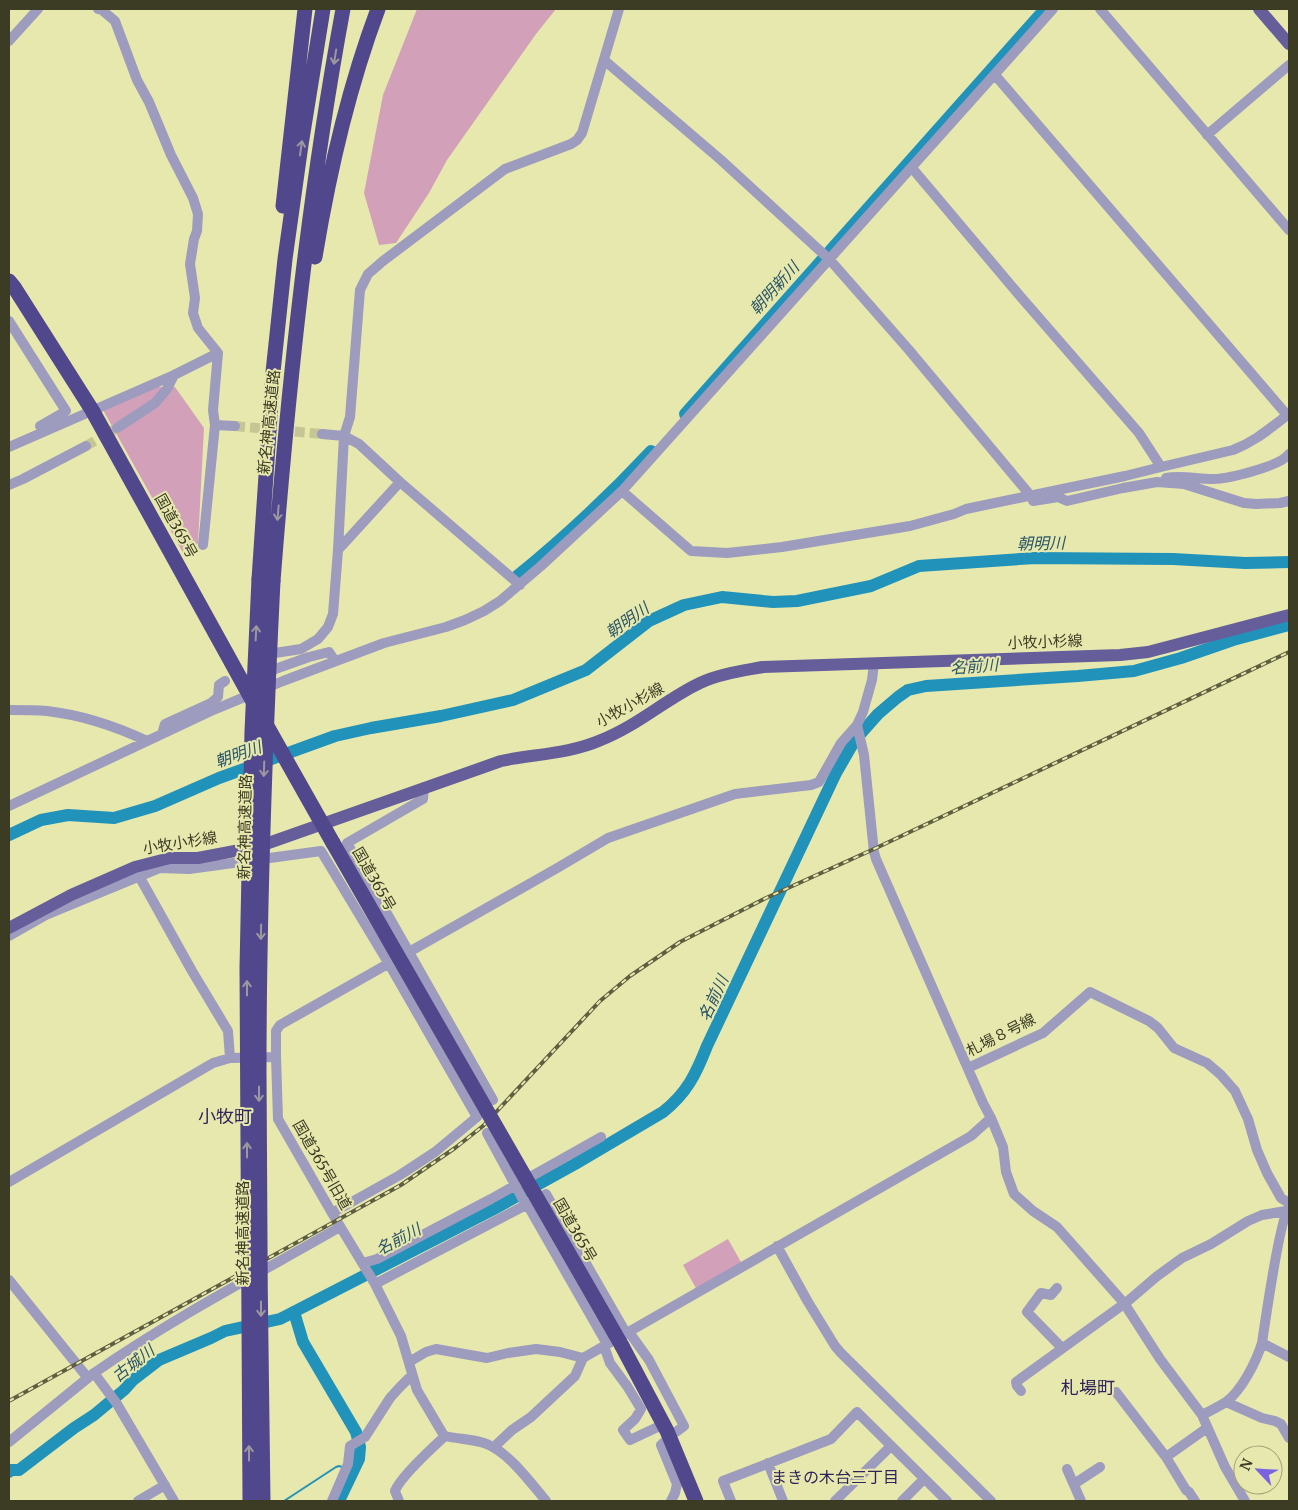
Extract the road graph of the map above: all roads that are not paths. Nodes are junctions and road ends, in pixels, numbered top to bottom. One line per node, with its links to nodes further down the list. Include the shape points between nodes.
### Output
1 (38, 9): 11 (street)
2 (98, 9): 22 (street, via 115,21 137,80 193,198 198,214 190,264 193,313 198,328)
3 (304, 9): 23 (highway, via 284,196)
4 (323, 9): 23 (highway, 新名神高速道路, one-way to 4, via 285,259)
5 (342, 9): 39 (highway, 新名神高速道路, one-way to 39, via 305,255)
6 (378, 9): 39 (highway, via 352,89 326,194)
7 (619, 9): 13 (street)
8 (1053, 9): 15 (street)
9 (1100, 9): 16 (street)
10 (1259, 9): 12 (main road)
11 (9, 41)
12 (1289, 44)
13 (604, 60): 19 (street, via 721,160); 32 (street, via 577,140 505,169 368,274 360,290 350,417)
14 (1289, 65): 16 (street)
15 (995, 75): 17 (street); 26 (street)
16 (1207, 135): 18 (street)
17 (912, 168): 19 (street); 36 (street, via 1139,433)
18 (1289, 230)
19 (827, 257): 41 (street); 42 (street)
20 (9, 281): 25 (highway, 国道365号)
21 (9, 321): 28 (street, via 66,411)
22 (218, 353): 24 (street); 27 (street)
23 (273, 372): 47 (highway, 新名神高速道路)
24 (174, 375): 25 (street); 30 (street, via 155,403)
25 (92, 410): 34 (street); 53 (highway, 国道365号)
26 (1288, 415): 36 (street, via 1244,446)
27 (214, 425): 29 (street); 45 (street)
28 (40, 426)
29 (235, 426)
30 (118, 428)
31 (322, 434): 32 (street)
32 (344, 436): 37 (street, via 359,444); 46 (street)
33 (86, 446): 40 (street)
34 (9, 447)
35 (1289, 454): 38 (street, via 1282,461 1238,475 1212,479 1169,477)
36 (1161, 467): 42 (street)
37 (400, 482): 46 (street); 48 (street)
38 (1157, 482): 43 (street, via 1067,501 1058,497 1024,502); 44 (street, via 1184,484 1256,504)
39 (280, 483): 47 (highway, 新名神高速道路, one-way to 47)
40 (9, 485)
41 (622, 491): 43 (street, via 691,552 727,553 910,526 966,509); 48 (street)
42 (1030, 495): 43 (street)
43 (1019, 498)
44 (1289, 501)
45 (203, 545)
46 (338, 550): 50 (street, via 333,614 328,627 318,639 301,649 275,653 251,666 263,674 329,652)
47 (266, 580): 114 (highway, 新名神高速道路, one-way to 47, bridge, via 247,959 252,731); 115 (highway, 新名神高速道路, one-way to 115, bridge, via 259,1072)
48 (520, 585): 50 (street, via 500,601 465,620)
49 (1289, 615): 51 (main road, 小牧小杉線, via 1148,652)
50 (335, 661): 53 (street)
51 (874, 663): 55 (street); 58 (main road, 小牧小杉線, via 734,672 701,683 601,740 570,751 501,761)
52 (225, 681): 56 (street, via 219,685 218,697 211,703 164,724)
53 (250, 696): 56 (street); 60 (highway, 国道365号, bridge)
54 (9, 710): 57 (street, via 46,711 89,719)
55 (857, 727): 64 (street, via 841,743 819,782 735,794 608,838); 68 (street, via 864,755 876,859)
56 (162, 734): 57 (street)
57 (147, 741): 59 (street)
58 (424, 787): 60 (main road, 小牧小杉線); 64 (street, via 423,799 347,843)
59 (9, 806)
60 (323, 825): 62 (main road, 小牧小杉線, via 260,846 198,858 170,858 135,867); 85 (highway, 国道365号, bridge)
61 (139, 876): 63 (street, via 46,915); 65 (street, via 160,868 189,869 321,851); 67 (street, via 228,1031)
62 (9, 928)
63 (9, 936)
64 (408, 952): 65 (street); 69 (street)
65 (389, 964): 66 (street, 国道365号旧道, via 280,1025 276,1031); 77 (street, via 477,1117 435,1152)
66 (276, 1057): 67 (street); 77 (street, 国道365号旧道, via 278,1119)
67 (230, 1058): 73 (street, via 213,1063)
68 (968, 1068): 70 (street); 76 (street, 札場８号線, via 1042,1033 1090,992 1149,1021 1174,1048 1207,1063 1221,1075 1235,1091 1267,1172)
69 (493, 1100)
70 (991, 1118): 79 (street, via 971,1136); 84 (street, via 1014,1194 1057,1227)
71 (487, 1133): 74 (street)
72 (601, 1137): 74 (street)
73 (9, 1182)
74 (516, 1187): 75 (street); 80 (street)
75 (525, 1203): 82 (street); 85 (street); 85 (street, via 546,1194)
76 (1288, 1207): 84 (street, via 1248,1221 1182,1258); 86 (street)
77 (332, 1213): 78 (street, 国道365号旧道)
78 (340, 1227): 80 (street, 国道365号旧道); 91 (street, via 173,1322)
79 (777, 1246): 85 (street); 126 (street, via 835,1346)
80 (364, 1265): 82 (street, 国道365号旧道)
81 (9, 1280): 91 (street)
82 (374, 1283): 90 (street, 国道365号旧道, via 401,1336)
83 (1057, 1288): 87 (street, via 1050,1295 1041,1293 1027,1312)
84 (1124, 1303): 87 (street); 96 (street)
85 (617, 1340): 89 (street); 97 (highway, 国道365号); 97 (street, via 610,1363 641,1409 623,1430 630,1440)
86 (1262, 1343): 88 (street); 95 (street, via 1254,1364)
87 (1062, 1348): 93 (street, via 1016,1382)
88 (1289, 1357)
89 (583, 1358): 90 (street, via 536,1349 488,1358 436,1349); 104 (street, via 575,1376)
90 (408, 1362): 92 (street, 国道365号旧道)
91 (91, 1375): 101 (street); 111 (street, via 118,1404)
92 (412, 1375): 99 (street, 国道365号旧道, via 417,1390); 116 (street, via 390,1398 365,1437 350,1446 348,1464)
93 (1021, 1391)
94 (1116, 1392): 105 (street)
95 (1226, 1402): 96 (street); 100 (street, via 1278,1422)
96 (1202, 1415): 98 (street)
97 (670, 1428): 120 (highway, 国道365号)
98 (1207, 1428): 105 (street); 129 (street, via 1225,1468)
99 (445, 1436): 104 (street); 117 (street, via 398,1485)
100 (1289, 1438)
101 (9, 1442)
102 (663, 1443): 119 (street, via 661,1445 676,1484)
103 (891, 1446): 106 (street, via 857,1412 831,1439); 109 (street); 123 (street)
104 (494, 1447): 118 (street, via 511,1461)
105 (1166, 1457): 128 (street)
106 (768, 1463): 121 (street, via 723,1481); 122 (street)
107 (1100, 1467): 110 (street)
108 (1067, 1469): 110 (street)
109 (924, 1479): 124 (street); 125 (street)
110 (1074, 1484): 127 (street)
111 (165, 1485): 112 (street); 113 (street)
112 (138, 1501)
113 (174, 1501)
114 (250, 1501)
115 (263, 1501)
116 (332, 1501)
117 (399, 1501)
118 (546, 1501)
119 (671, 1501)
120 (696, 1501)
121 (731, 1501)
122 (783, 1501)
123 (835, 1501)
124 (902, 1501)
125 (947, 1501)
126 (990, 1501)
127 (1081, 1501)
128 (1195, 1501)
129 (1246, 1501)

